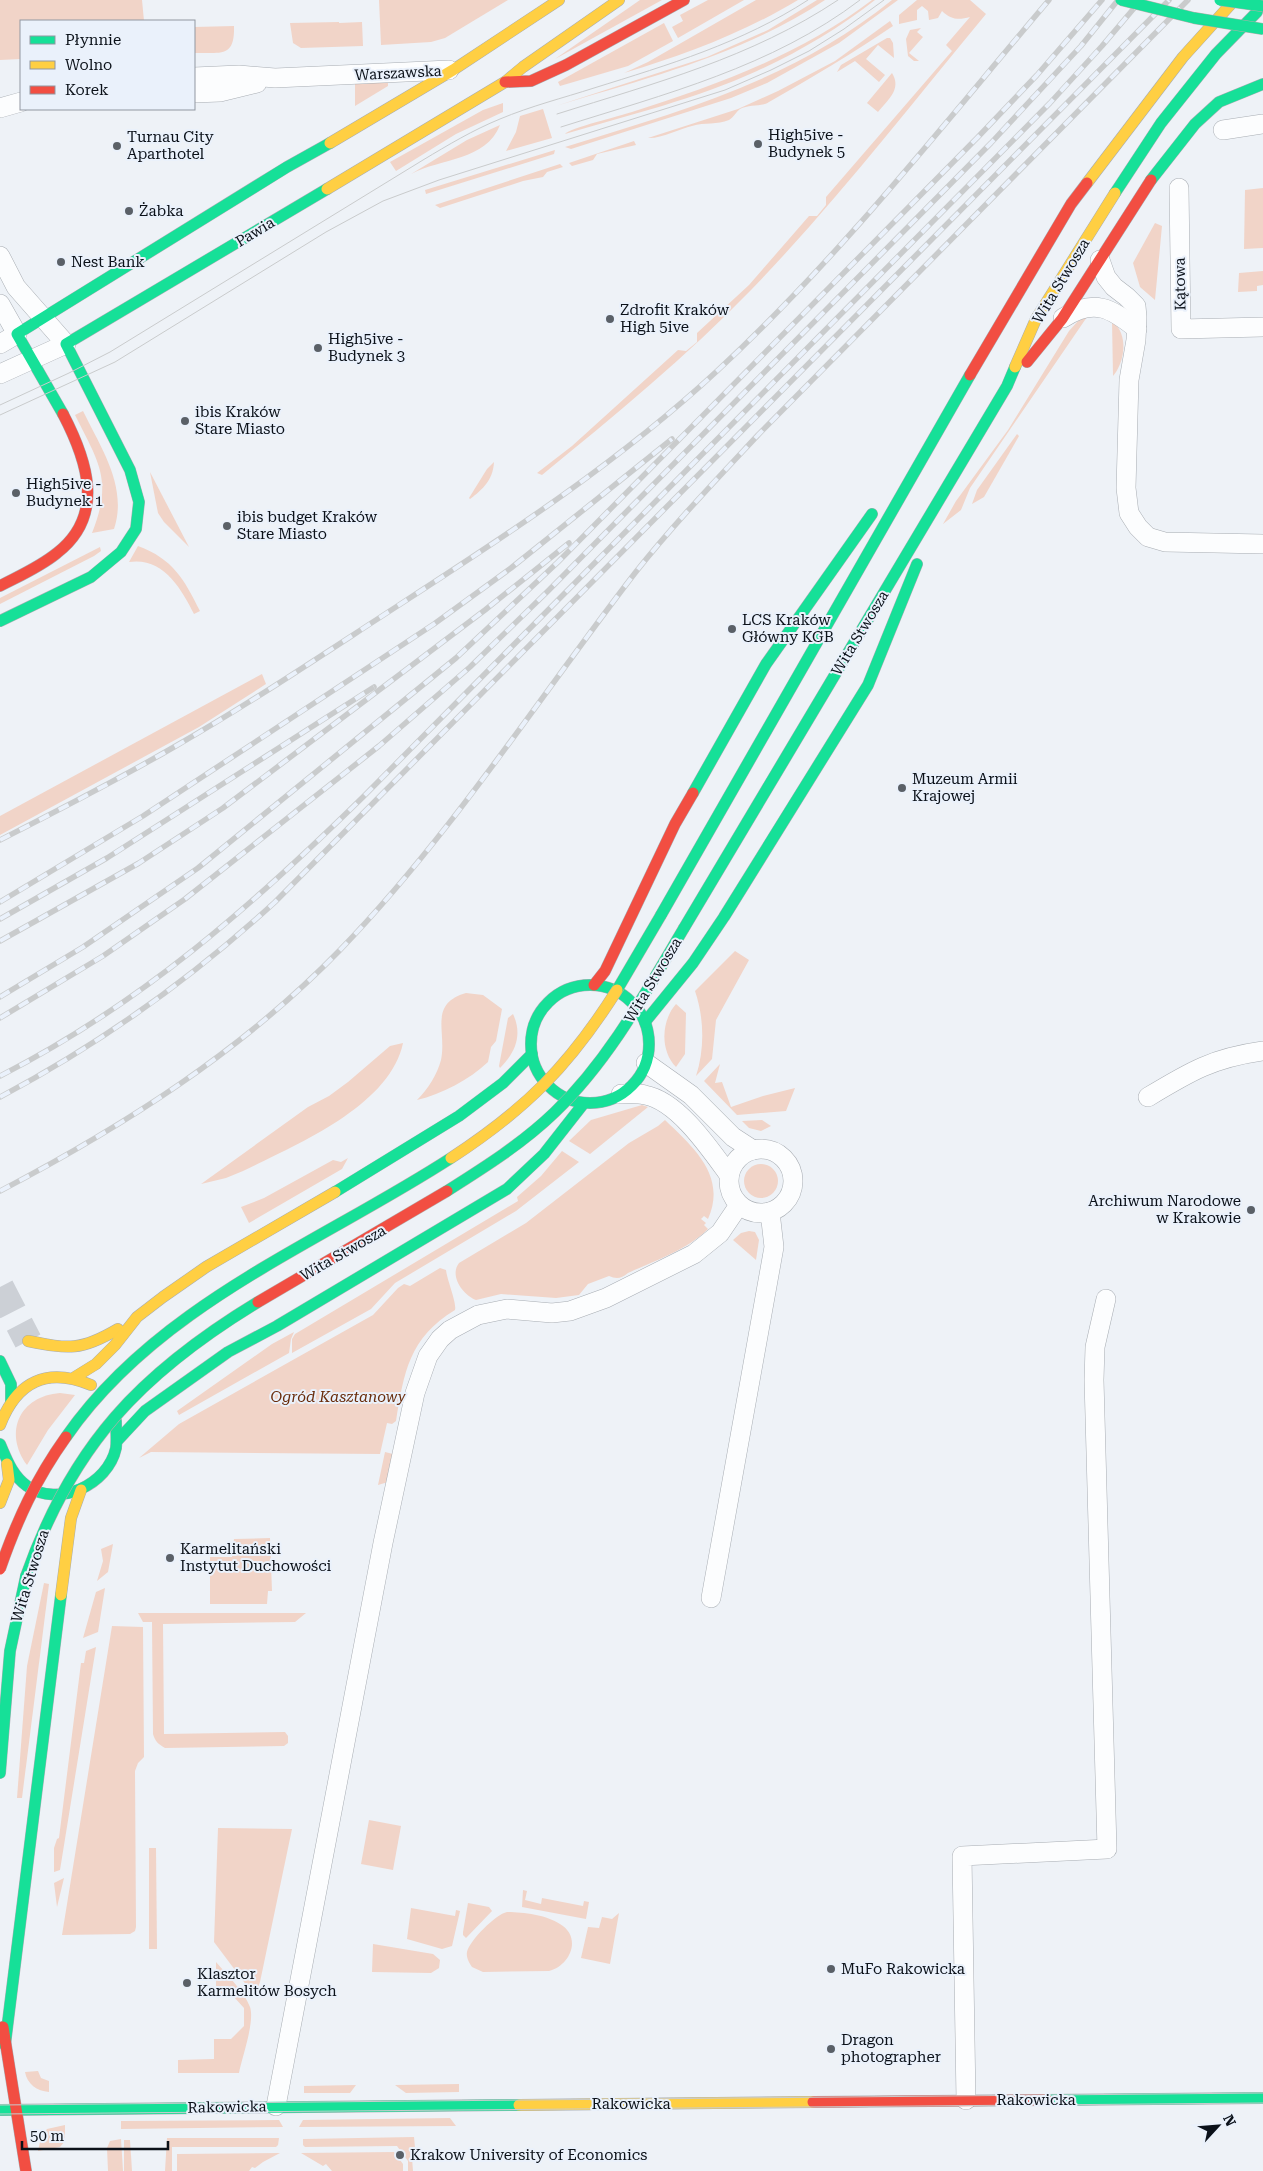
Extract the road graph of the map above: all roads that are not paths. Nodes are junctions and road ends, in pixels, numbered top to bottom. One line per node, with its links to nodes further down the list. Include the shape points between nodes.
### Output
1 (559, 0): 9 (main road, Warszawska)
2 (619, 0): 12 (main road)
3 (683, 0): 12 (main road, via 566,65 531,81)
4 (1121, 0): 8 (main road, bridge, via 1194,18)
5 (1220, 0): 7 (main road, bridge)
6 (1235, 0): 33 (main road, Wita Stwosza, via 1183,56 1071,204)
7 (1263, 6): 32 (main road, Wita Stwosza, via 1216,54 1161,124 1036,319)
8 (1263, 29)
9 (452, 70): 11 (street, Warszawska); 23 (main road, via 362,126 287,167)
10 (195, 77): 11 (street, Warszawska, via 239,75)
11 (275, 78): 14 (street, Warszawska, via 220,92)
12 (505, 82): 29 (main road, Pawia)
13 (1263, 84): 21 (main road, via 1232,95 1206,112 1150,182)
14 (195, 93)
15 (20, 102): 16 (street)
16 (0, 108)
17 (1263, 124): 18 (street)
18 (1223, 130)
19 (1179, 188): 25 (street, Kątowa, via 1181,329)
20 (0, 256): 23 (street, via 16,287)
21 (1100, 260): 24 (main road); 26 (street, via 1110,282 1136,306)
22 (0, 304): 27 (street)
23 (42, 319): 27 (main road); 29 (street)
24 (1062, 319): 26 (street, via 1077,309 1101,308 1119,314); 32 (main road)
25 (1263, 327)
26 (1137, 329): 37 (street, via 1129,380 1126,488 1129,513 1148,537 1165,542)
27 (17, 334): 28 (street); 30 (main road)
28 (0, 344)
29 (66, 344): 30 (street, Pawia); 39 (main road, via 130,470 139,502 136,529 120,552 91,577)
30 (32, 360): 31 (street, Pawia); 38 (main road, via 81,453 88,478 88,503 84,518 61,550)
31 (0, 374)
32 (1007, 386): 35 (main road, Wita Stwosza)
33 (939, 428): 34 (main road); 66 (main road, Wita Stwosza, bridge, via 661,915 605,1009 576,1049 538,1092 473,1144 207,1303 152,1343 116,1376 75,1422 42,1470)
34 (894, 485)
35 (943, 494): 41 (main road, via 868,685 713,932); 68 (main road, Wita Stwosza, bridge, via 623,1030 595,1068 555,1112 488,1165 214,1330 178,1356 136,1393 98,1435 48,1518 26,1576 10,1651)
36 (877, 508): 40 (main road, via 766,664 676,824 605,971)
37 (1263, 544)
38 (0, 586)
39 (0, 621)
40 (594, 985): 41 (main road, via 610,988 624,996); 43 (main road, via 566,990 542,1010 534,1025)
41 (645, 1022): 44 (main road, via 649,1042)
42 (1263, 1051): 46 (street, via 1232,1056 1196,1068)
43 (532, 1054): 47 (main road, via 538,1072 550,1087 566,1098); 53 (main road, via 503,1083 459,1116 206,1267)
44 (646, 1063): 45 (main road, via 640,1076); 48 (street, via 691,1095 733,1136)
45 (621, 1094): 47 (main road, via 603,1101); 49 (street, via 656,1098 677,1113 704,1140)
46 (1148, 1097)
47 (584, 1103): 61 (main road, Wita Stwosza, via 544,1154 507,1189 223,1355 145,1411)
48 (753, 1150): 49 (street, via 737,1159); 51 (street, via 777,1153 784,1158 792,1173 788,1197 784,1204)
49 (729, 1175): 50 (street, via 730,1191)
50 (739, 1205): 51 (street, via 754,1212); 73 (street, via 720,1233 694,1254 606,1298 570,1311 552,1313 507,1309 478,1315 450,1330 428,1356 415,1393 383,1544)
51 (770, 1212): 67 (street, via 774,1247)
52 (1106, 1299): 72 (street, via 1095,1348 1094,1380 1107,1849 962,1856)
53 (137, 1317): 54 (main road, via 84,1348 28,1341); 58 (main road, via 96,1364)
54 (34, 1353)
55 (0, 1361): 59 (main road, via 11,1384)
56 (45, 1369): 57 (main road)
57 (58, 1375): 58 (main road); 59 (main road, via 32,1383)
58 (75, 1377): 61 (main road, via 92,1386 109,1404 116,1421)
59 (11, 1403): 60 (main road)
60 (0, 1425)
61 (118, 1440): 64 (main road, via 114,1458 103,1474)
62 (0, 1444): 63 (main road)
63 (7, 1464): 64 (main road, via 18,1480 35,1491 57,1495); 65 (main road, via 9,1480)
64 (81, 1490): 70 (main road, via 70,1518)
65 (0, 1502)
66 (0, 1569)
67 (711, 1598)
68 (0, 1773)
69 (0, 1998): 70 (main road)
70 (5, 2045): 75 (main road)
71 (1263, 2098): 72 (main road, Rakowicka)
72 (966, 2100): 73 (main road, Rakowicka)
73 (276, 2106): 75 (main road, Rakowicka)
74 (0, 2110): 75 (main road, Rakowicka)
75 (15, 2110): 76 (main road)
76 (26, 2171)

